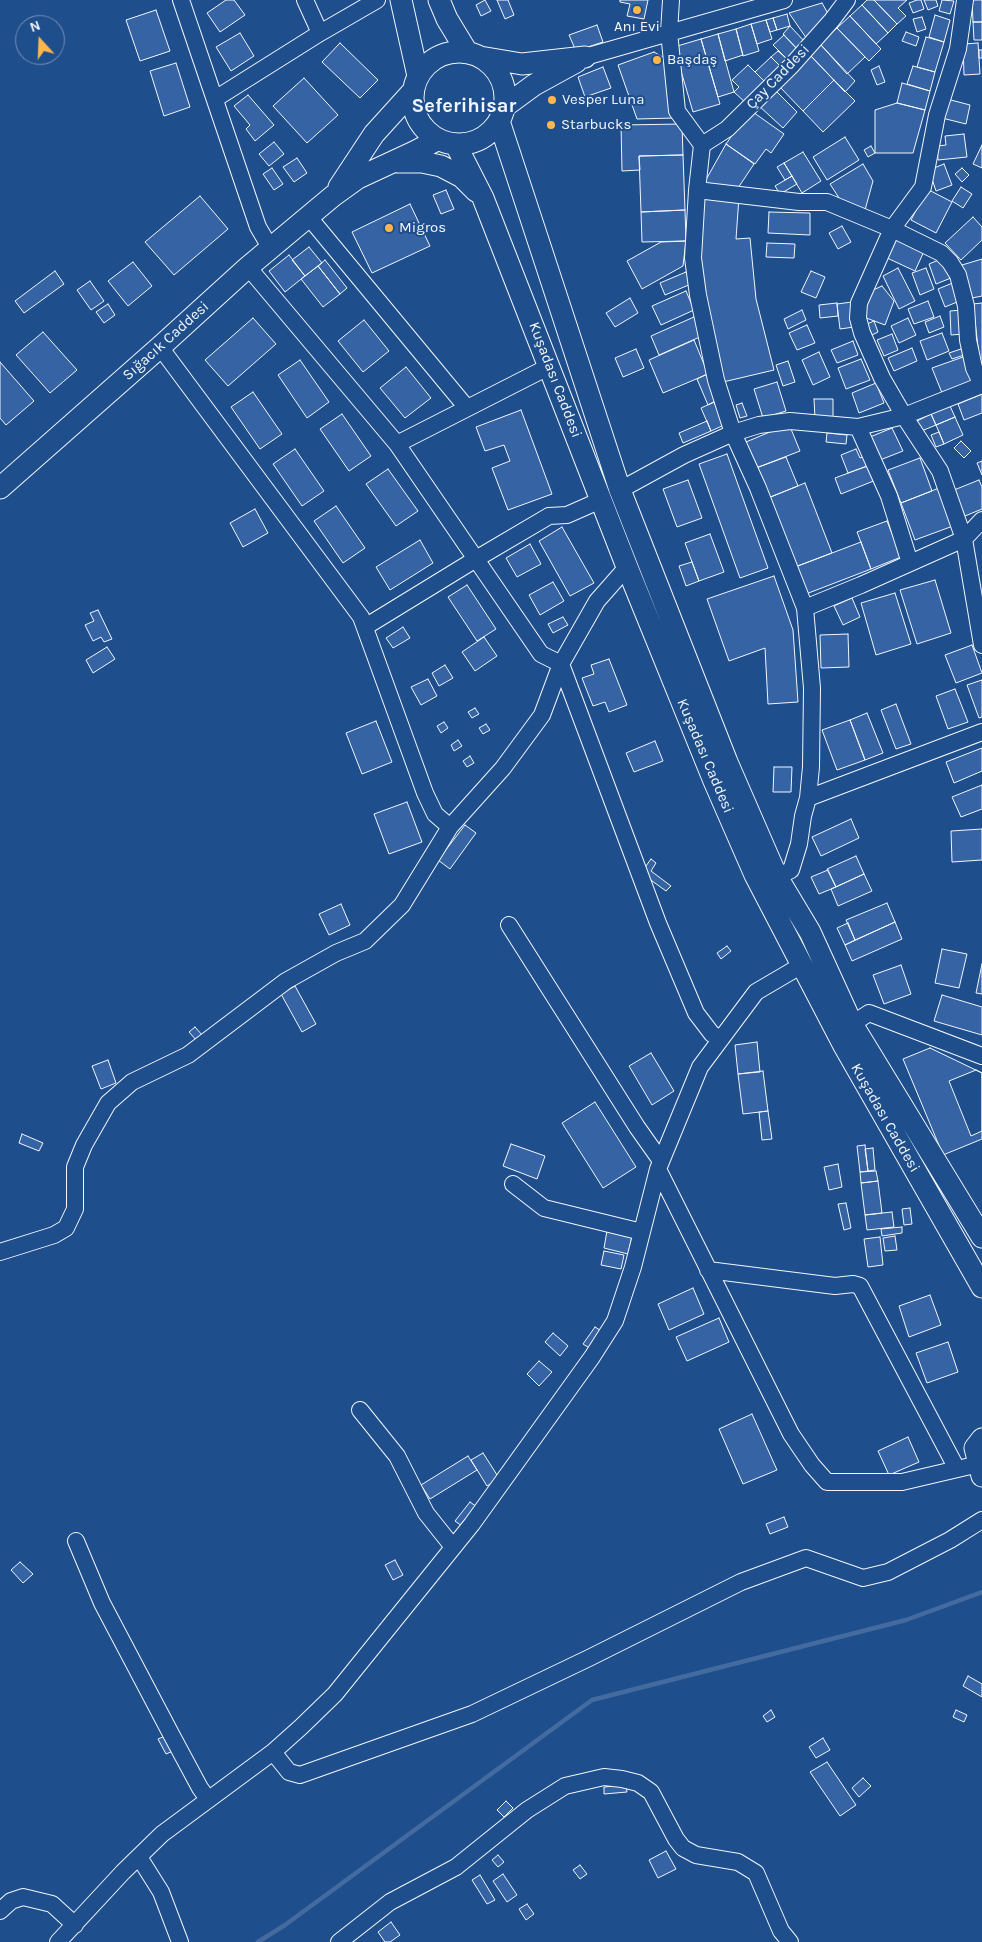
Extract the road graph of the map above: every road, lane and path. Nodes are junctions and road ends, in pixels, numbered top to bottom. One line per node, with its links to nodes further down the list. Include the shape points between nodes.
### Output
1 (182, 0): 15 (street)
2 (306, 0): 11 (street)
3 (377, 0): 11 (street)
4 (402, 0): 14 (main road)
5 (439, 0): 12 (main road, via 447,19)
6 (670, 0): 10 (street)
7 (784, 0): 10 (street)
8 (847, 0): 18 (street, Çay Caddesi, via 792,65 727,129)
9 (965, 0): 24 (street, via 958,49 937,115 923,187)
10 (668, 32): 13 (street); 18 (street, via 677,111)
11 (320, 33): 15 (street)
12 (473, 54): 13 (main road, via 522,64); 14 (main road, via 452,52 438,56 427,65); 16 (main road, via 494,67 501,79 505,92)
13 (585, 57): 16 (main road, via 534,85)
14 (415, 84): 17 (main road, via 417,118 425,129); 21 (main road, Sığacık Caddesi, via 374,134)
15 (214, 98): 25 (street, via 258,227)
16 (502, 114): 17 (main road, via 484,137 474,141); 36 (main road, Kuşadası Caddesi, via 541,249)
17 (447, 142): 19 (main road, Sığacık Caddesi); 22 (main road, Kuşadası Caddesi)
18 (702, 145): 20 (street)
19 (395, 162): 21 (main road, Sığacık Caddesi, via 358,178); 22 (main road, via 441,166 462,177)
20 (696, 190): 24 (street, via 799,202 827,202); 33 (street, via 693,258 698,295 716,380)
21 (333, 196): 23 (main road, Sığacık Caddesi)
22 (484, 198): 28 (main road, Kuşadası Caddesi)
23 (308, 216): 25 (main road, Sığacık Caddesi); 30 (street)
24 (892, 228): 29 (street, via 941,253 958,275 966,306 968,340); 31 (street, via 859,303 858,318 882,378)
25 (271, 249): 26 (main road, Sığacık Caddesi)
26 (248, 267): 27 (main road, Sığacık Caddesi); 34 (street)
27 (160, 347): 35 (main road, Sığacık Caddesi); 44 (street, via 361,617)
28 (550, 366): 30 (street); 37 (main road, Kuşadası Caddesi)
29 (982, 385): 31 (street)
30 (467, 408): 34 (street)
31 (904, 416): 32 (street); 39 (street, via 940,472)
32 (858, 427): 33 (street, via 790,421); 41 (street, via 890,496)
33 (733, 433): 36 (street); 43 (street)
34 (397, 444): 40 (street)
35 (0, 488)
36 (620, 490): 50 (main road, Kuşadası Caddesi, via 726,762)
37 (601, 500): 40 (street, via 568,514 549,516); 42 (main road, Kuşadası Caddesi)
38 (982, 520): 39 (street)
39 (964, 539): 41 (street); 45 (street)
40 (476, 559): 44 (street); 46 (street, via 541,654)
41 (910, 564): 43 (street)
42 (627, 567): 46 (street, via 597,601); 52 (main road, Kuşadası Caddesi, via 751,866)
43 (805, 608): 48 (street, via 812,688)
44 (365, 627): 49 (street, via 425,793 435,814)
45 (982, 645)
46 (561, 664): 49 (street, via 542,715 504,768); 54 (street, via 658,923 696,1013 712,1034)
47 (982, 732): 48 (street)
48 (808, 798): 50 (street, via 791,870)
49 (450, 827): 60 (street, via 402,905 365,941 286,981 188,1055 132,1082 108,1103 75,1166 75,1209 66,1228)
50 (777, 877): 53 (main road, Kuşadası Caddesi, via 810,932)
51 (509, 925): 56 (street)
52 (802, 965): 54 (street, via 756,992); 62 (main road, Kuşadası Caddesi, via 843,1044)
53 (852, 1024): 55 (street, via 869,1013); 59 (main road, Kuşadası Caddesi)
54 (721, 1039): 56 (street, via 700,1067)
55 (982, 1056)
56 (659, 1165): 58 (street); 61 (street)
57 (513, 1184): 58 (street, via 544,1208)
58 (642, 1232): 69 (street, via 634,1267 615,1321)
59 (982, 1237)
60 (0, 1252)
61 (708, 1270): 65 (street, via 835,1286 860,1286); 65 (street, via 791,1434 827,1482 902,1482)
62 (982, 1288)
63 (360, 1410): 69 (street, via 398,1456 426,1513)
64 (982, 1439): 66 (main road, via 975,1448)
65 (957, 1469): 66 (street)
66 (980, 1470)
67 (982, 1520): 70 (street, via 888,1572 863,1578 806,1558 741,1582 472,1714 300,1774 289,1772)
68 (76, 1541): 71 (street, via 102,1602)
69 (453, 1547): 70 (street, via 335,1694)
70 (273, 1752): 71 (street)
71 (208, 1799): 72 (street, via 162,1834)
72 (139, 1857): 74 (street); 76 (street, via 161,1892)
73 (0, 1911): 74 (street, via 11,1901 23,1897 52,1904)
74 (75, 1925): 75 (street)
75 (58, 1942)
76 (180, 1942)
77 (339, 1942): 78 (street, via 390,1902 456,1867 527,1810 566,1786 604,1777 638,1783 651,1792 676,1839 696,1856 738,1862 756,1873 781,1930)
78 (790, 1942)

